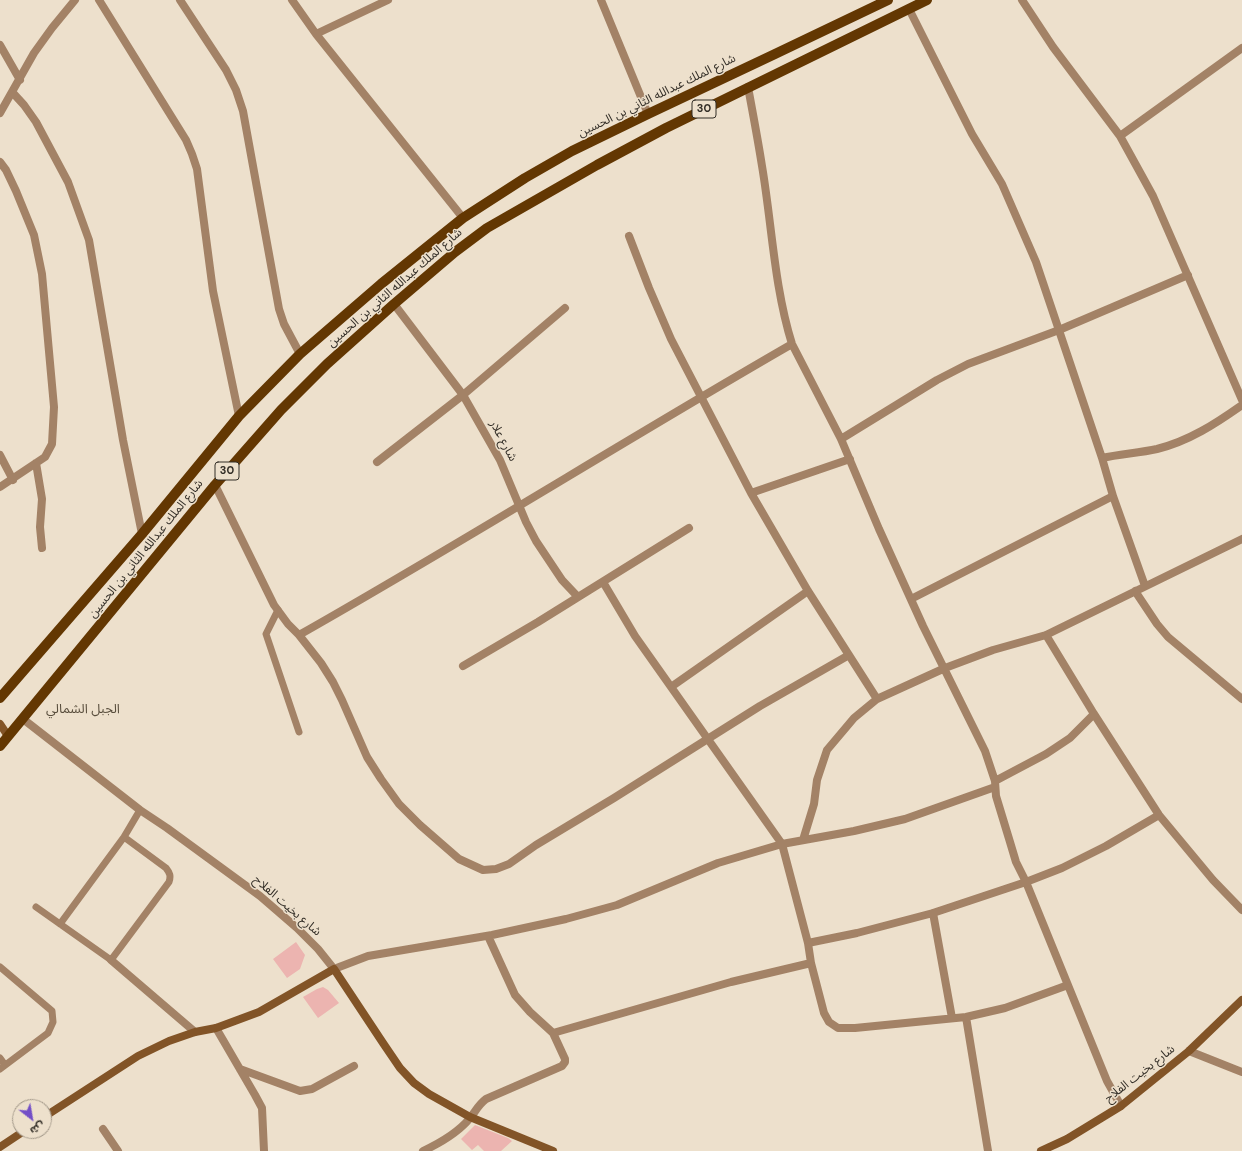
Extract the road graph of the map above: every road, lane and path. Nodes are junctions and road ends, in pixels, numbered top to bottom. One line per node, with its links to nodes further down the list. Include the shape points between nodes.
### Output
1 (75, 0): 18 (street, via 34,54)
2 (99, 0): 37 (street, via 186,140 192,154 213,292)
3 (180, 0): 32 (street, via 226,70 240,104 279,309)
4 (292, 0): 12 (street)
5 (388, 0): 12 (street)
6 (601, 0): 22 (street)
7 (888, 0): 11 (main road, شارع الملك عبدالله الثاني بن الحسين / 30)
8 (927, 0): 10 (main road, شارع الملك عبدالله الثاني بن الحسين / 30)
9 (1022, 0): 23 (street, via 1053,47)
10 (909, 9): 14 (main road, شارع الملك عبدالله الثاني بن الحسين / 30); 30 (street, via 972,134 1002,184 1036,262)
11 (822, 32): 14 (main road); 16 (main road, شارع الملك عبدالله الثاني بن الحسين / 30)
12 (316, 34): 25 (street)
13 (0, 45): 18 (street)
14 (830, 48): 17 (main road, شارع الملك عبدالله الثاني بن الحسين / 30)
15 (1242, 48): 23 (street)
16 (776, 54): 17 (main road); 22 (main road, شارع الملك عبدالله الثاني بن الحسين / 30)
17 (783, 71): 19 (main road, شارع الملك عبدالله الثاني بن الحسين / 30)
18 (20, 80): 20 (street)
19 (748, 88): 28 (main road, شارع الملك عبدالله الثاني بن الحسين / 30, via 597,165 487,228); 31 (street, via 774,255)
20 (13, 93): 21 (street); 51 (street, via 36,122 68,182 89,240 123,440)
21 (0, 113)
22 (648, 114): 25 (main road, شارع الملك عبدالله الثاني بن الحسين / 30, via 572,151)
23 (1120, 136): 27 (street, via 1153,196)
24 (0, 162): 43 (street, via 16,191 34,235 42,274 54,407 52,444 45,457)
25 (462, 218): 32 (main road, شارع الملك عبدالله الثاني بن الحسين / 30)
26 (629, 236): 34 (street, via 648,288)
27 (1188, 275): 30 (street); 35 (street)
28 (394, 304): 33 (street, شارع علار); 45 (main road, شارع الملك عبدالله الثاني بن الحسين / 30, via 327,364 281,410)
29 (565, 308): 33 (street)
30 (1059, 330): 38 (street, via 985,356 958,369); 40 (street)
31 (792, 344): 34 (street); 38 (street)
32 (300, 354): 37 (main road, شارع الملك عبدالله الثاني بن الحسين / 30)
33 (463, 395): 42 (street); 49 (street, شارع علار, via 500,460)
34 (700, 397): 47 (street); 49 (street)
35 (1242, 400)
36 (1242, 405): 40 (street, via 1190,437 1157,448)
37 (239, 416): 51 (main road, شارع الملك عبدالله الثاني بن الحسين / 30)
38 (841, 439): 41 (street)
39 (0, 455): 44 (street)
40 (1102, 458): 48 (street)
41 (850, 459): 47 (street); 59 (street)
42 (377, 462)
43 (36, 463): 44 (street); 53 (street, via 42,499)
44 (13, 480): 46 (street)
45 (215, 485): 60 (street); 71 (main road, شارع الملك عبدالله الثاني بن الحسين / 30)
46 (0, 487)
47 (751, 494): 56 (street)
48 (1113, 496): 55 (street); 59 (street)
49 (519, 505): 58 (street, شارع علار, via 536,541 562,580); 61 (street)
50 (689, 528): 54 (street)
51 (142, 534): 67 (main road, شارع الملك عبدالله الثاني بن الحسين / 30)
52 (1242, 539): 55 (street)
53 (42, 548)
54 (603, 582): 58 (street); 66 (street, via 635,636)
55 (1145, 586): 57 (street)
56 (808, 591): 63 (street); 66 (street)
57 (1135, 591): 62 (street); 69 (street, via 1168,637)
58 (578, 597): 64 (street)
59 (911, 599): 65 (street)
60 (278, 610): 61 (street); 73 (lane, via 266,634)
61 (299, 635): 75 (street, via 333,682 367,757 399,804 459,859 483,870 509,864)
62 (1046, 635): 65 (street, via 993,650); 70 (street)
63 (849, 655): 68 (street); 75 (street)
64 (463, 666)
65 (945, 668): 68 (street); 77 (street, via 985,750)
66 (671, 688): 75 (street)
67 (0, 698)
68 (877, 699): 81 (street, via 854,718 827,750)
69 (1242, 699)
70 (1094, 714): 77 (street, via 1070,738); 79 (street)
71 (23, 719): 74 (main road, شارع الملك عبدالله الثاني بن الحسين / 30); 78 (street, شارع بخيت الفلاح)
72 (0, 724): 74 (street)
73 (299, 732)
74 (8, 736): 76 (main road, شارع الملك عبدالله الثاني بن الحسين / 30)
75 (708, 739): 82 (street)
76 (0, 746)
77 (994, 784): 81 (street, via 905,819); 83 (street, via 1016,862)
78 (140, 810): 80 (lane); 93 (street, شارع بخيت الفلاح, via 265,901 297,928)
79 (1159, 815): 83 (street, via 1087,856); 85 (street, via 1213,880)
80 (124, 837): 87 (lane); 90 (lane, via 166,868 170,878)
81 (803, 840): 82 (street)
82 (782, 844): 88 (street, via 718,863 616,905); 89 (street)
83 (1026, 882): 86 (street); 94 (street)
84 (36, 907): 87 (lane)
85 (1242, 910)
86 (933, 914): 89 (street); 97 (street)
87 (60, 924): 90 (lane)
88 (488, 936): 93 (street, via 368,956); 100 (street, via 515,995)
89 (808, 943): 91 (street)
90 (111, 960): 99 (street)
91 (811, 963): 97 (street, via 824,1014 829,1022 838,1028); 100 (street, via 731,982)
92 (0, 967): 104 (lane, via 52,1011 54,1022 48,1033)
93 (334, 969): 98 (street, via 259,1012); 109 (street, شارع بخيت الفلاح, via 383,1043 414,1083)
94 (1068, 985): 96 (street, via 1006,1008); 107 (street)
95 (1242, 1000): 101 (street, شارع بخيت الفلاح)
96 (966, 1017): 97 (street); 117 (street)
97 (952, 1018)
98 (216, 1028): 99 (street); 105 (street)
99 (195, 1032): 108 (street, via 169,1040 138,1056)
100 (552, 1033): 109 (street, via 565,1059 562,1066 486,1099)
101 (1189, 1051): 106 (street); 107 (street, شارع بخيت الفلاح)
102 (0, 1058): 104 (lane)
103 (354, 1066): 105 (street, via 312,1089 300,1091)
104 (2, 1067)
105 (240, 1068): 114 (street, via 262,1108)
106 (1242, 1072)
107 (1121, 1106): 118 (street, شارع بخيت الفلاح, via 1067,1139)
108 (52, 1112)
109 (470, 1117): 115 (street, via 458,1130); 116 (street, شارع بخيت الفلاح)
110 (103, 1129): 113 (street)
111 (12, 1139): 112 (street)
112 (0, 1147)
113 (118, 1151)
114 (264, 1151)
115 (423, 1151)
116 (553, 1151)
117 (988, 1151)
118 (1040, 1151)

